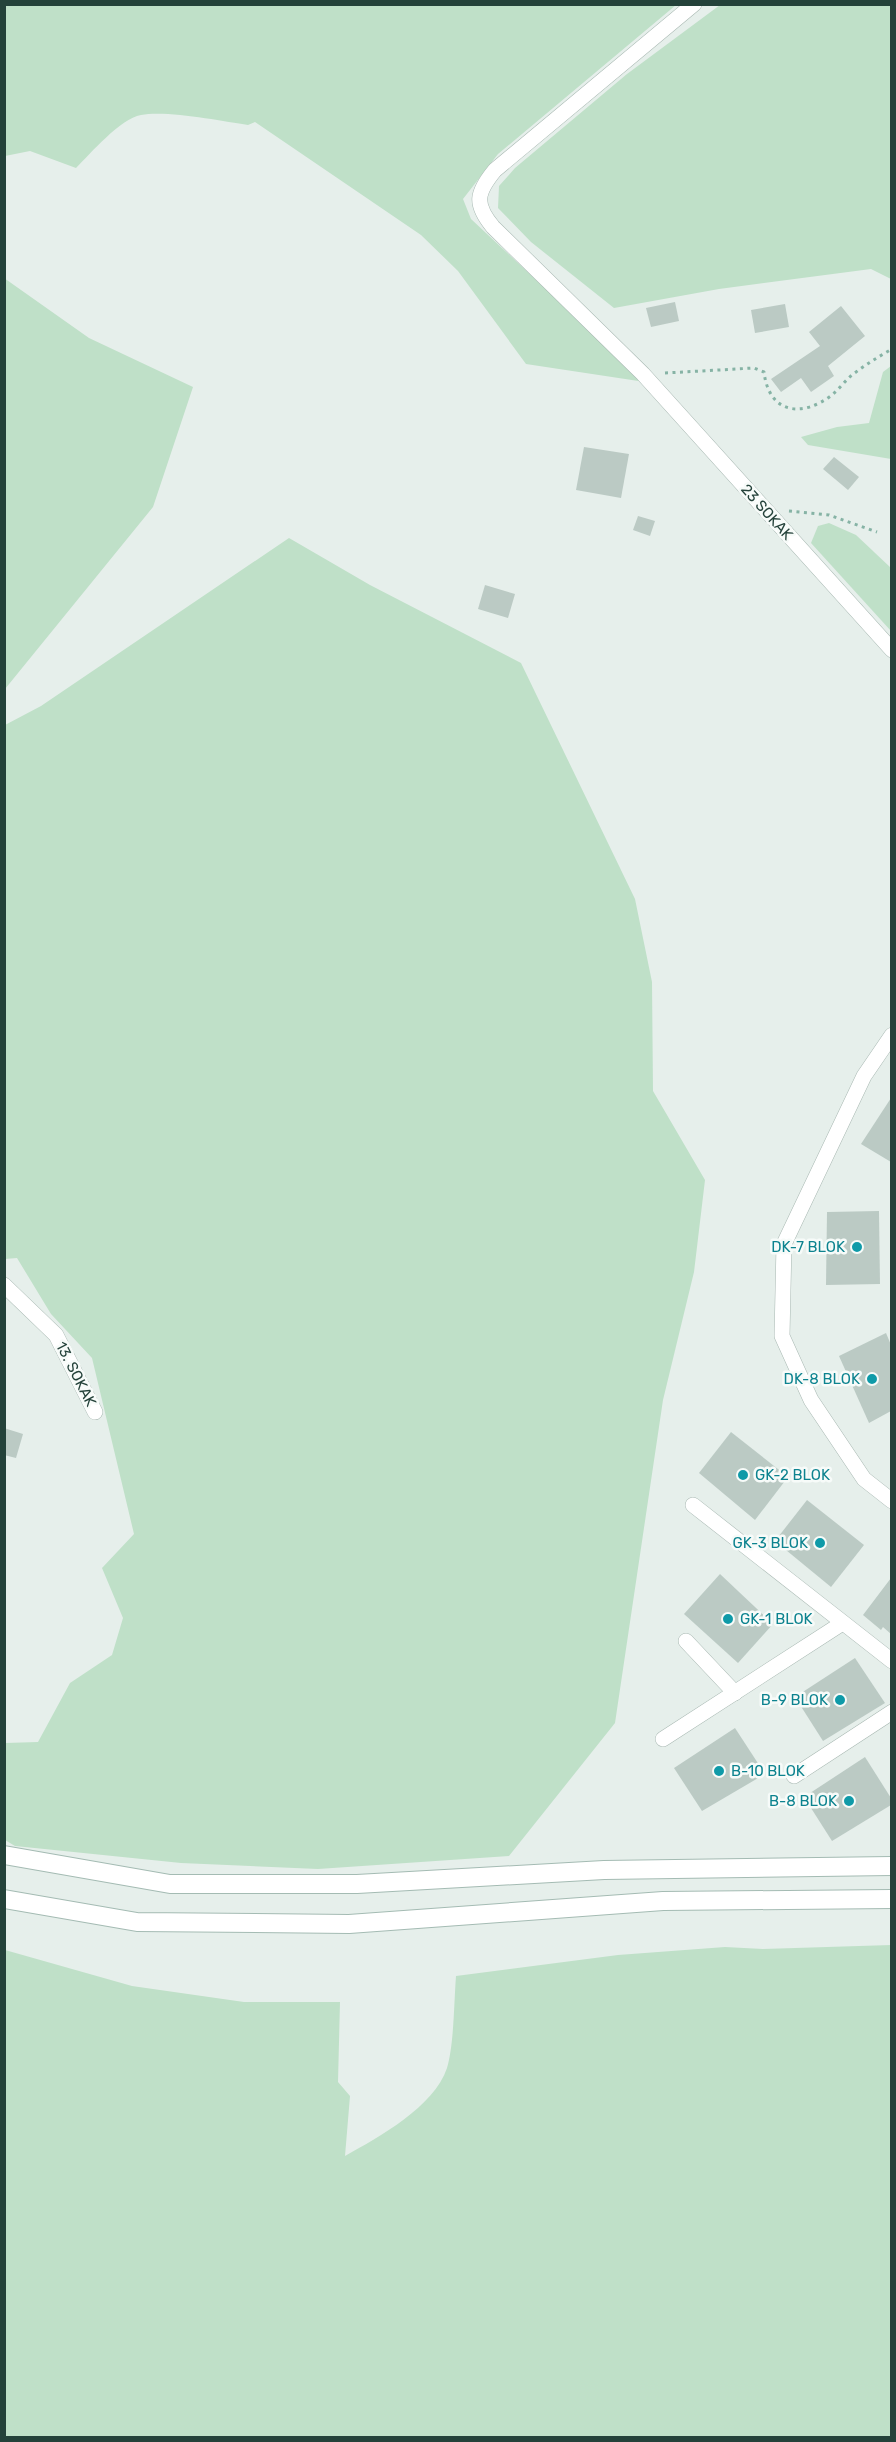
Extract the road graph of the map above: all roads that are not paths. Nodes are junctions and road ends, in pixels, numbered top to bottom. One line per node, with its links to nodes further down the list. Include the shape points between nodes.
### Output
1 (694, 4): 2 (street, 23 SOKAK, via 495,170 483,184 479,197 484,216 643,374)
2 (891, 650)
3 (891, 1035): 6 (street, via 864,1076 784,1244 782,1336 811,1400 864,1479)
4 (4, 1286): 5 (street, 13. SOKAK, via 56,1335)
5 (95, 1412)
6 (891, 1501)
7 (693, 1505): 8 (street)
8 (841, 1624): 10 (street); 11 (street)
9 (686, 1641): 11 (street)
10 (891, 1661)
11 (735, 1693): 13 (street)
12 (891, 1712): 14 (street)
13 (663, 1739)
14 (794, 1776)
15 (4, 1855): 16 (street, via 170,1884 357,1884 604,1870)
16 (891, 1866)
17 (4, 1899): 18 (street, via 137,1922 337,1924 663,1901)
18 (891, 1899)

